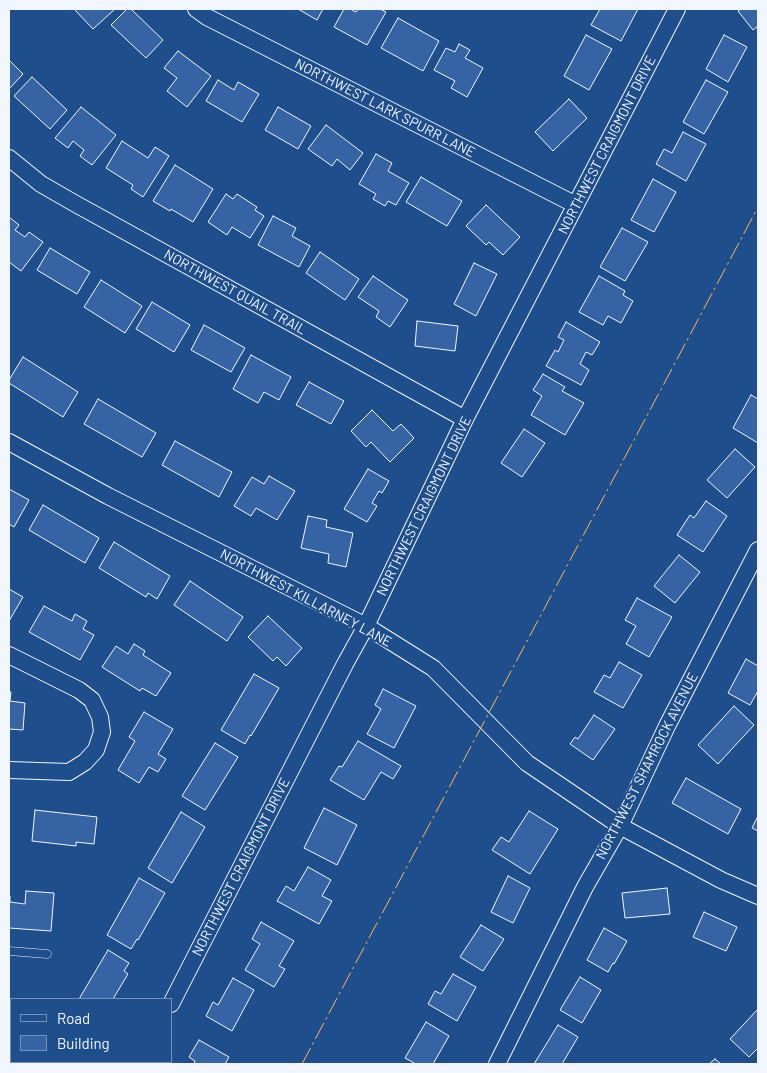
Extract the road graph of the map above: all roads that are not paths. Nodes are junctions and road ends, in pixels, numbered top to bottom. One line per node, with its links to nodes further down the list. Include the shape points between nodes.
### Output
1 (196, 9): 4 (street, NORTHWEST LARK SPURR LANE)
2 (677, 9): 4 (street, NORTHWEST CRAIGMONT DRIVE)
3 (9, 158): 5 (street, NORTHWEST QUAIL TRAIL, via 41,184 74,203)
4 (576, 205): 5 (street, NORTHWEST CRAIGMONT DRIVE)
5 (465, 419): 8 (street, NORTHWEST CRAIGMONT DRIVE)
6 (9, 442): 8 (street, NORTHWEST KILLARNEY LANE, via 108,496)
7 (758, 550): 11 (street, NORTHWEST SHAMROCK AVENUE, via 667,726)
8 (366, 626): 11 (street, NORTHWEST KILLARNEY LANE, via 433,668 528,763); 15 (street, NORTHWEST CRAIGMONT DRIVE)
9 (9, 655): 10 (street, via 79,690 92,700 100,717 102,732 96,750 69,772)
10 (9, 770)
11 (620, 826): 12 (street, NORTHWEST KILLARNEY LANE); 16 (street, NORTHWEST SHAMROCK AVENUE, via 585,887)
12 (758, 896)
13 (9, 951): 14 (lane)
14 (47, 954)
15 (172, 1002)
16 (497, 1064)

